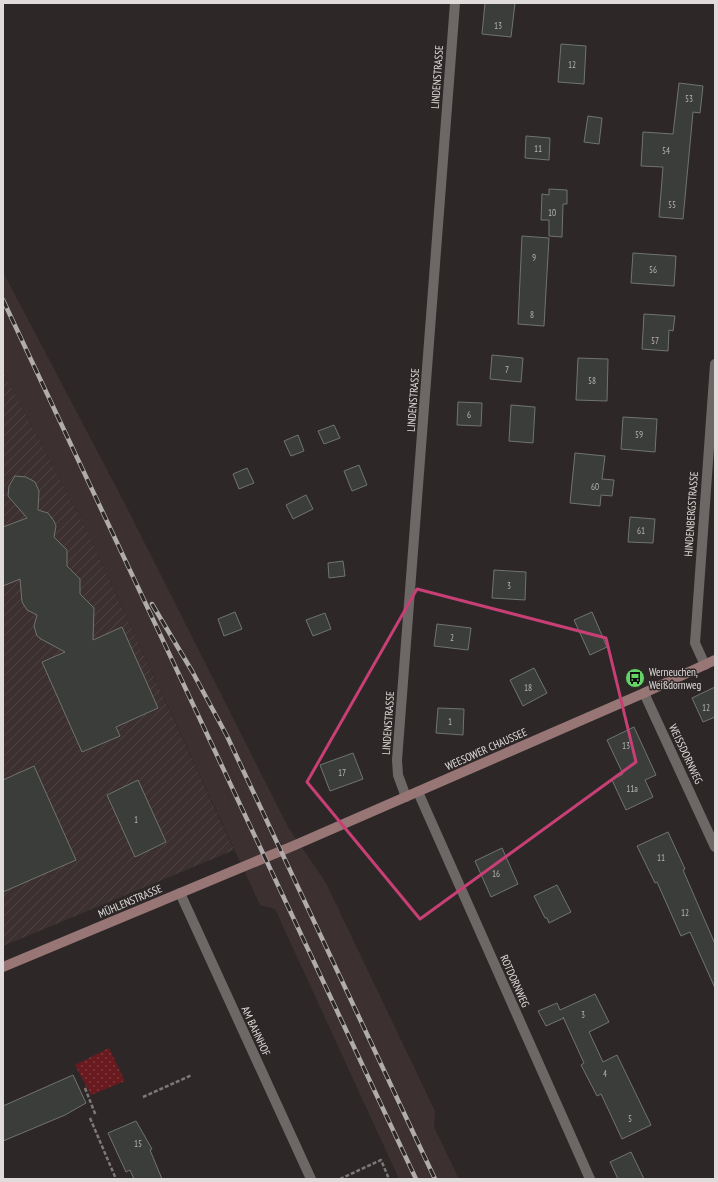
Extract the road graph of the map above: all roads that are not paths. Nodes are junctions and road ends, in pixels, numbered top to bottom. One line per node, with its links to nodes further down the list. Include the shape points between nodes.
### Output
1 (455, 3): 7 (street, LINDENSTRASSE, via 397,760 398,775)
2 (715, 364): 4 (street, HINDENBERGSTRASSE, via 695,643)
3 (715, 660): 4 (main road, WEESOWER CHAUSSEE)
4 (705, 665): 5 (main road, WEESOWER CHAUSSEE)
5 (644, 693): 6 (main road, WEESOWER CHAUSSEE); 8 (street, WEISSDORNWEG)
6 (418, 792): 7 (main road, WEESOWER CHAUSSEE); 13 (street, ROTDORNWEG)
7 (406, 797): 9 (main road, WEESOWER CHAUSSEE)
8 (715, 847)
9 (266, 858): 10 (main road, MÜHLENSTRASSE)
10 (180, 893): 11 (main road, MÜHLENSTRASSE); 12 (street, AM BAHNHOF)
11 (3, 967)
12 (311, 1179)
13 (590, 1179)

